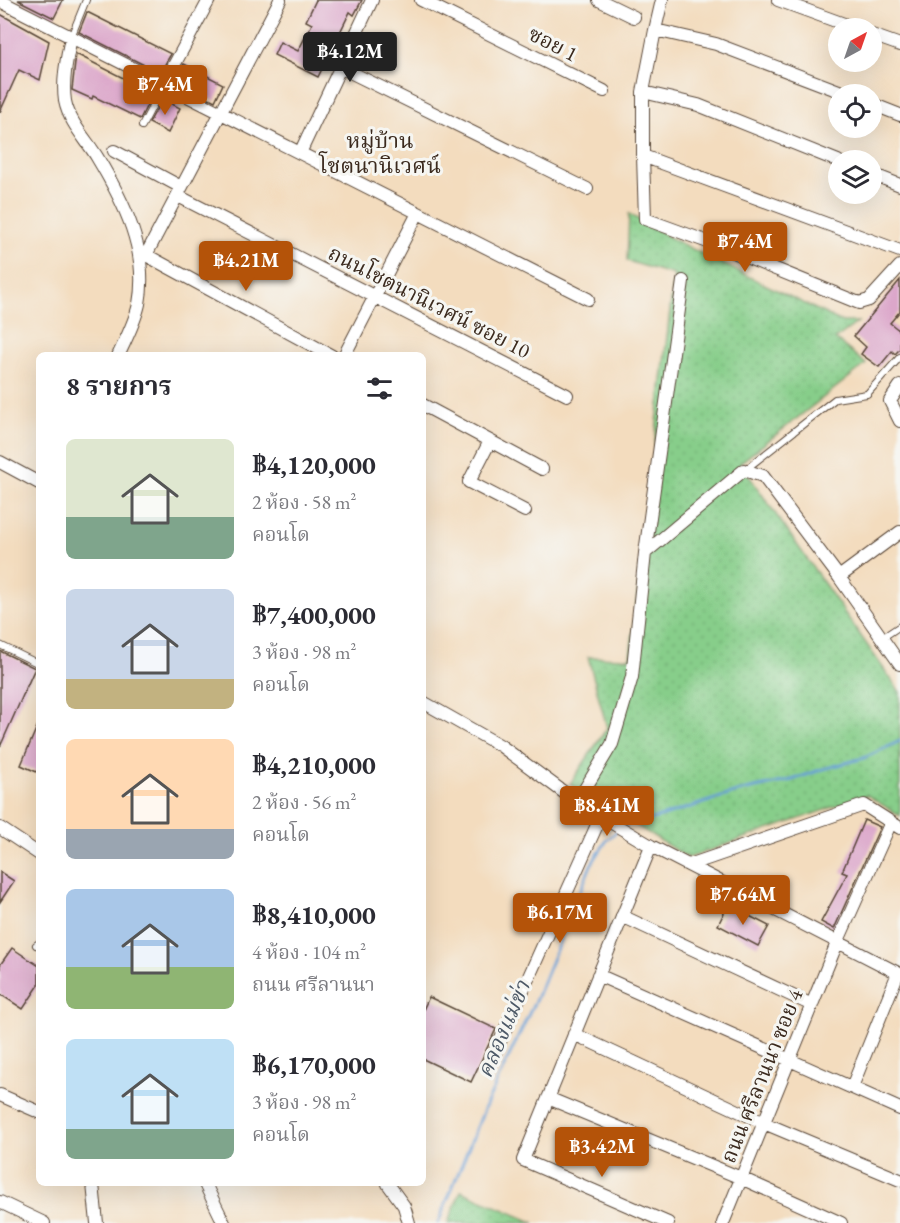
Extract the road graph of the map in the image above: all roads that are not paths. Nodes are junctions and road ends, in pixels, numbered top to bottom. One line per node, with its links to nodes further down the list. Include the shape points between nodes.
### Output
1 (86, 0): 14 (lane)
2 (209, 0): 18 (street)
3 (280, 0): 23 (street)
4 (372, 0): 17 (street)
5 (421, 0): 10 (street, ซอย 1)
6 (599, 0): 11 (street)
7 (662, 0): 13 (street)
8 (778, 0): 12 (street)
9 (0, 1): 14 (street)
10 (443, 5): 20 (street, ซอย 1)
11 (634, 17)
12 (828, 18)
13 (655, 30): 19 (street, via 716,44); 21 (street)
14 (71, 37): 18 (street); 40 (street, via 65,70 67,110 122,204 140,256 139,306)
15 (882, 39): 16 (street)
16 (900, 45)
17 (340, 67): 27 (street); 32 (street)
18 (164, 84): 23 (street); 25 (lane)
19 (828, 87)
20 (603, 92)
21 (643, 92): 28 (street); 29 (street, via 698,105)
22 (882, 108): 24 (street)
23 (221, 113): 27 (street); 33 (street)
24 (900, 115)
25 (142, 126)
26 (114, 151): 33 (street, ถนนโชตนานิเวศน์ ซอย 10)
27 (300, 153): 34 (street)
28 (643, 156): 35 (street); 36 (street, via 645,219 859,303 869,300)
29 (828, 157)
30 (882, 178): 31 (street)
31 (900, 185)
32 (587, 189)
33 (180, 191): 38 (street, ถนนโชตนานิเวศน์ ซอย 10); 41 (street, via 146,255)
34 (418, 213): 38 (street); 39 (street)
35 (900, 251)
36 (900, 266)
37 (682, 281): 55 (street)
38 (374, 296): 42 (street); 45 (street, ถนนโชตนานิเวศน์ ซอย 10)
39 (588, 299)
40 (120, 352)
41 (325, 352)
42 (346, 352)
43 (900, 357): 51 (lane, via 867,394 835,399)
44 (900, 386): 47 (street, via 890,400)
45 (567, 395)
46 (426, 407): 48 (street)
47 (900, 421)
48 (490, 441): 50 (street); 53 (street, via 469,482)
49 (0, 462): 52 (street)
50 (543, 469)
51 (744, 470): 55 (street); 56 (street, via 763,476)
52 (36, 481)
53 (525, 511)
54 (900, 532): 56 (street)
55 (645, 553): 63 (street, via 632,677 612,744)
56 (839, 577): 58 (street)
57 (900, 626): 58 (lane)
58 (882, 638): 61 (street)
59 (0, 645): 60 (lane)
60 (36, 663)
61 (900, 664)
62 (426, 704): 63 (street, via 501,746)
63 (577, 801): 64 (street)
64 (601, 816): 67 (street); 76 (street)
65 (895, 825): 69 (street, via 864,805); 71 (street, ถนน ศรีลานนา ซอย 4)
66 (0, 828): 68 (street)
67 (651, 846): 69 (street); 70 (street)
68 (36, 852)
69 (689, 865): 71 (street)
70 (622, 916): 73 (street); 74 (street)
71 (837, 943): 72 (street); 74 (street, ถนน ศรีลานนา ซอย 4)
72 (899, 974): 78 (street)
73 (598, 975): 75 (street); 77 (street)
74 (812, 1005): 77 (street, ถนน ศรีลานนา ซอย 4)
75 (574, 1034): 80 (street); 83 (street)
76 (492, 1059)
77 (790, 1059): 78 (street); 83 (street, ถนน ศรีลานนา ซอย 4)
78 (852, 1087): 81 (street)
79 (0, 1095): 82 (street)
80 (548, 1098): 84 (street); 94 (street, via 523,1160)
81 (900, 1109)
82 (36, 1111)
83 (764, 1123): 84 (street, ถนน ศรีลานนา ซอย 4); 85 (street)
84 (741, 1178): 95 (street, ถนน ศรีลานนา ซอย 4); 96 (street)
85 (900, 1180)
86 (93, 1186): 91 (street)
87 (206, 1186): 92 (street)
88 (389, 1186): 93 (street, via 404,1206)
89 (0, 1202): 90 (street)
90 (45, 1223)
91 (97, 1223)
92 (224, 1223)
93 (409, 1223)
94 (668, 1223)
95 (723, 1223)
96 (841, 1223)

